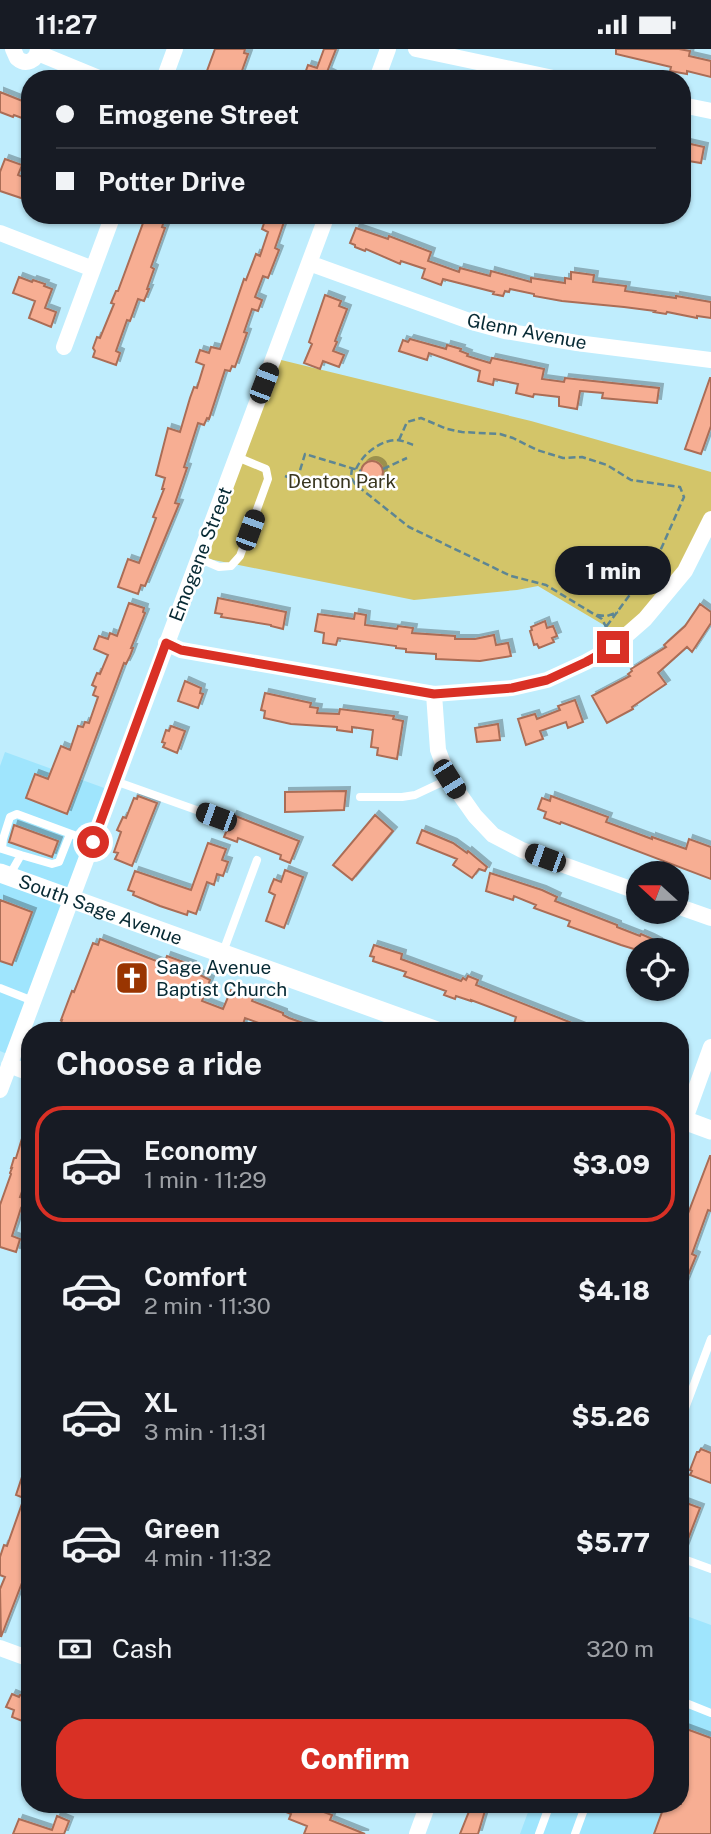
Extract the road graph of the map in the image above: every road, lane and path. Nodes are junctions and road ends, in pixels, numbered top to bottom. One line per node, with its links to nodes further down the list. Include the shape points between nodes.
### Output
1 (13, 49): 5 (street, via 24,62)
2 (175, 49): 7 (street)
3 (388, 49): 8 (street)
4 (416, 49): 9 (street)
5 (38, 51): 6 (street)
6 (81, 70)
7 (167, 70)
8 (380, 70)
9 (515, 70)
10 (691, 107): 11 (street)
11 (711, 111)
12 (110, 224): 16 (street)
13 (324, 224): 15 (street, Emogene Street)
14 (0, 233): 16 (street)
15 (309, 263): 18 (street, Glenn Avenue, via 505,331); 21 (street, Emogene Street)
16 (93, 269): 17 (street)
17 (64, 347)
18 (711, 360)
19 (399, 440): 20 (path); 23 (path, via 379,444); 28 (path, via 407,422 421,418 447,429 513,437 563,458 582,457 631,480 680,487 684,496 661,550)
20 (413, 445)
21 (236, 457): 27 (street, Emogene Street); 27 (lane, via 266,469 268,479 240,556 231,566 219,567)
22 (407, 458): 24 (path)
23 (356, 469): 25 (path, via 305,454 298,477); 29 (path, via 351,477 355,484 409,527 510,576 546,585)
24 (383, 469)
25 (285, 476)
26 (711, 519): 33 (street, via 685,571 645,619 613,647 547,680 512,688)
27 (198, 558): 31 (street, Emogene Street)
28 (618, 612): 29 (path); 30 (path)
29 (594, 615): 30 (path)
30 (606, 627): 32 (path)
31 (166, 643): 33 (street, via 181,650); 35 (street, Emogene Street)
32 (591, 643)
33 (434, 694): 34 (street, via 438,750)
34 (449, 779): 36 (lane, via 415,795); 43 (street, via 493,835)
35 (116, 781): 37 (lane); 39 (street, Emogene Street)
36 (360, 797)
37 (216, 817)
38 (70, 834): 39 (lane); 40 (lane, via 59,862); 40 (lane, via 18,814 10,817 2,849)
39 (93, 842): 44 (street, Emogene Street)
40 (21, 855): 42 (lane)
41 (257, 860): 47 (lane)
42 (5, 874): 44 (street, South Sage Avenue)
43 (626, 887)
44 (72, 899): 47 (street, South Sage Avenue); 49 (street, Emogene Street)
45 (690, 911): 46 (street)
46 (711, 918)
47 (222, 953): 51 (street, South Sage Avenue)
48 (0, 988): 49 (lane)
49 (33, 1000): 50 (street, Emogene Street)
50 (25, 1022)
51 (412, 1022)
52 (21, 1032): 54 (street, Emogene Street)
53 (711, 1047): 57 (street)
54 (9, 1065): 55 (street); 56 (street, Emogene Street)
55 (21, 1070)
56 (0, 1090)
57 (689, 1105)
58 (689, 1125): 59 (street)
59 (711, 1130)
60 (711, 1339): 61 (lane)
61 (709, 1351): 62 (lane)
62 (689, 1400)
63 (689, 1560): 64 (lane)
64 (711, 1569)
65 (0, 1648): 66 (street)
66 (21, 1656)
67 (689, 1704): 68 (lane)
68 (711, 1713)
69 (422, 1813): 72 (street)
70 (547, 1813): 73 (lane)
71 (583, 1813): 74 (lane)
72 (417, 1834)
73 (539, 1834)
74 (575, 1834)

